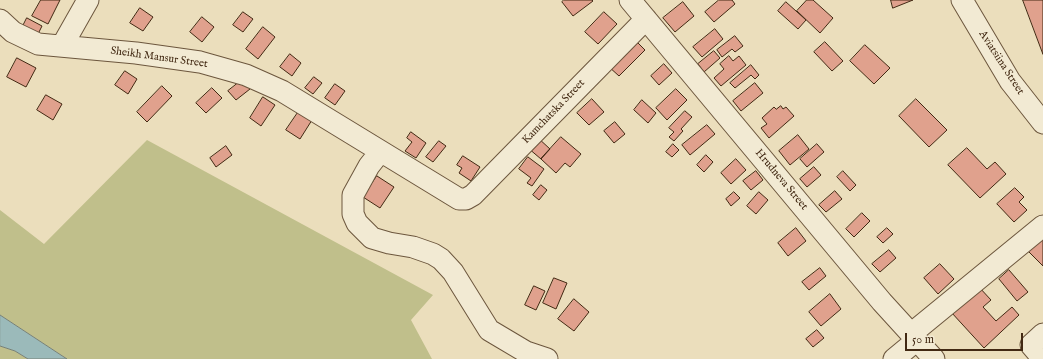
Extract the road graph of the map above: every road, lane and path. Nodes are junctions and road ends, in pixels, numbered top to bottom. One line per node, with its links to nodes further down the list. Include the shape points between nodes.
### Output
1 (88, 0): 6 (street)
2 (630, 0): 4 (street, Hrudneva Street)
3 (962, 0): 7 (street, Aviatsiina Street, via 1010,81)
4 (646, 19): 9 (street, Kamchatska Street, via 473,195); 12 (street, Hrudneva Street)
5 (0, 20): 6 (street, Sheikh Mansur Street, via 13,32 38,44)
6 (62, 46): 8 (street, Sheikh Mansur Street, via 200,62 246,75 282,90)
7 (1043, 123)
8 (380, 152): 9 (street, Sheikh Mansur Street); 14 (street, via 353,195 353,214 357,222 372,238 413,247 441,259 453,272 489,330 526,352)
9 (459, 199)
10 (1043, 226): 12 (street)
11 (1043, 334): 13 (street, via 1031,345)
12 (914, 337): 15 (street); 16 (street, Hrudneva Street)
13 (1043, 358)
14 (547, 359)
15 (894, 359)
16 (934, 359)

